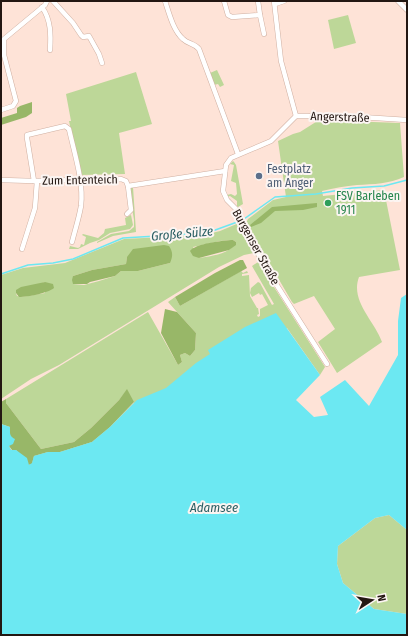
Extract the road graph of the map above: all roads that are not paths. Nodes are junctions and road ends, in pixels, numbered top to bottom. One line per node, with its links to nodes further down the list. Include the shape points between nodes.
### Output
1 (47, 1): 9 (street)
2 (53, 1): 14 (street, via 74,23 81,35 89,36)
3 (165, 1): 18 (street, via 179,34 199,49)
4 (224, 1): 11 (street, via 229,16)
5 (258, 1): 11 (street)
6 (284, 1): 8 (street)
7 (398, 1): 10 (street)
8 (275, 3): 16 (street, via 281,61)
9 (42, 7): 13 (street, via 47,15); 15 (street, via 4,39 4,55 15,104)
10 (407, 10)
11 (260, 14): 12 (street)
12 (264, 34)
13 (50, 50)
14 (102, 62)
15 (1, 110)
16 (296, 116): 17 (street, Angerstraße, via 323,119 345,116); 18 (street, Angerstraße, via 271,141)
17 (407, 120)
18 (238, 154): 19 (street, via 228,161)
19 (225, 171): 23 (street, Zum Ententeich); 27 (street, Burgenser Straße, via 223,184 227,200 236,208 262,262)
20 (1, 180): 22 (street, Zum Ententeich)
21 (79, 180): 22 (street, Zum Ententeich); 22 (street, via 69,130 62,125 28,135); 23 (street, Zum Ententeich, via 121,179); 25 (street, via 80,207)
22 (36, 181): 26 (street, via 35,210)
23 (128, 186): 24 (street, via 131,210)
24 (127, 214)
25 (72, 242)
26 (22, 249)
27 (327, 364)

